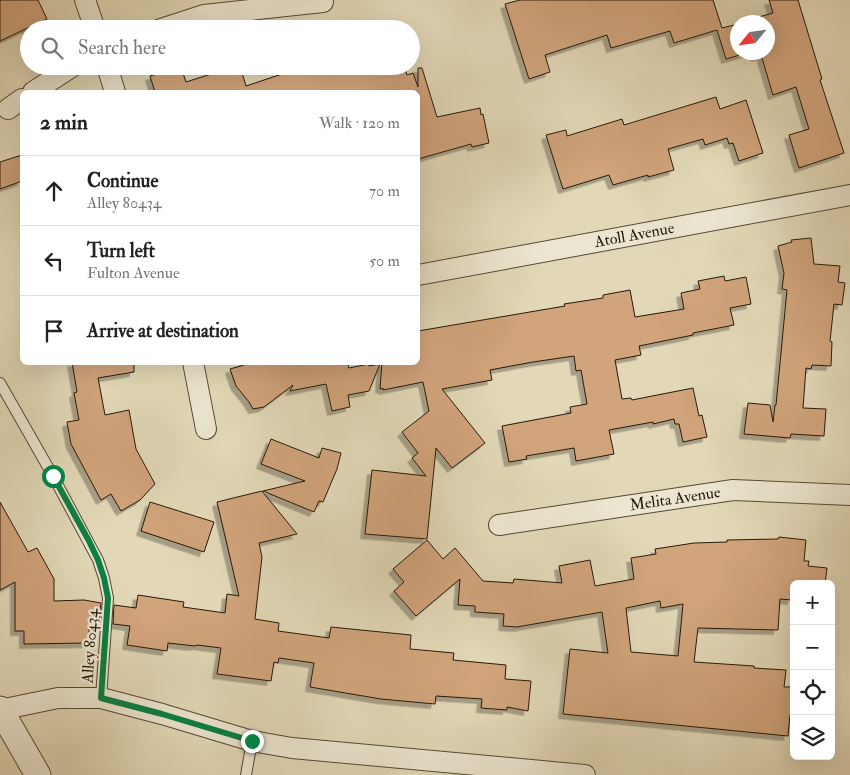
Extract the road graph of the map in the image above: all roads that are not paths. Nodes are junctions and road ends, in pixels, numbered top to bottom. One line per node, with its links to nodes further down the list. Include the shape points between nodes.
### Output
1 (85, 0): 3 (street)
2 (323, 2): 4 (street, via 204,15)
3 (92, 20)
4 (188, 20)
5 (59, 75): 7 (street)
6 (109, 75): 8 (street)
7 (36, 90)
8 (114, 90)
9 (850, 196): 10 (street, Atoll Avenue)
10 (420, 275)
11 (194, 365): 13 (street)
12 (0, 383): 16 (lane, Alley 80434, via 98,560 104,578 108,598)
13 (206, 429)
14 (850, 496): 15 (street, Melita Avenue, via 733,490)
15 (499, 525)
16 (101, 698): 17 (street, via 58,698); 18 (street)
17 (0, 709): 19 (street)
18 (252, 741): 20 (lane); 21 (street, via 292,748)
19 (38, 775)
20 (246, 775)
21 (585, 775)

